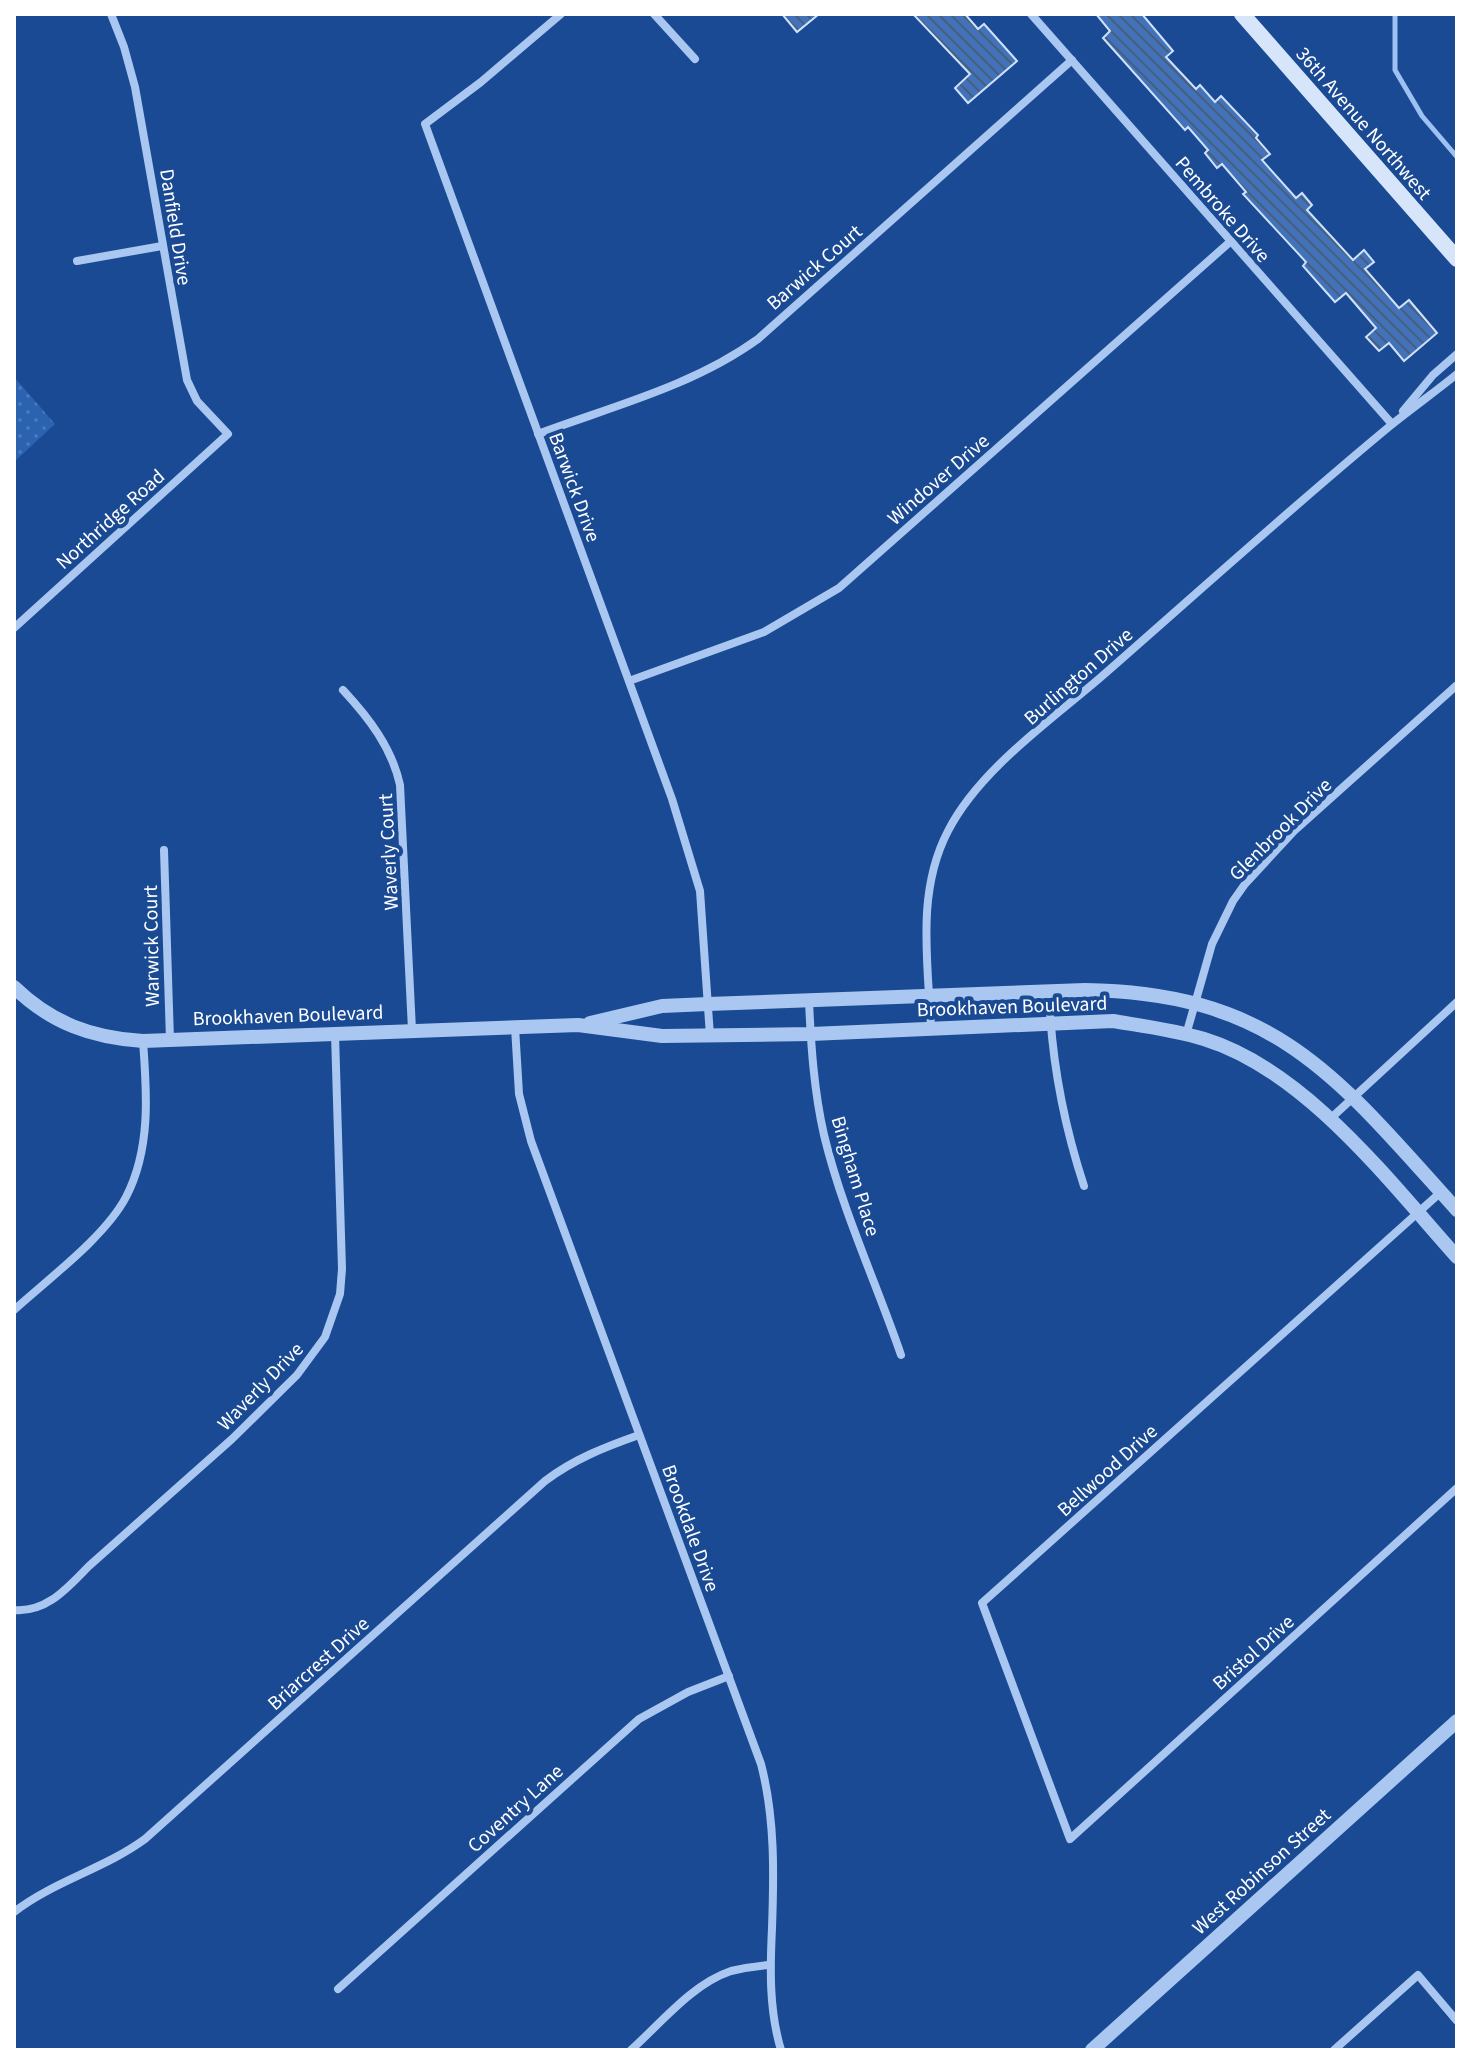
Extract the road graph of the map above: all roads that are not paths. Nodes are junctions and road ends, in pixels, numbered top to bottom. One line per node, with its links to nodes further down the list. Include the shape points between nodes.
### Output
1 (111, 14): 9 (street, Danfield Drive, via 135,87)
2 (561, 14): 16 (street, Barwick Drive, via 425,124)
3 (654, 14): 6 (street)
4 (1031, 14): 7 (street, Pembroke Drive)
5 (1242, 14): 10 (main road, 36th Avenue Northwest)
6 (695, 59)
7 (1072, 60): 8 (street, Pembroke Drive); 16 (street, Barwick Court, via 758,339 682,381)
8 (1231, 241): 14 (street, Pembroke Drive); 18 (street, Windover Drive, via 839,588 764,632)
9 (162, 246): 11 (street); 15 (street, Danfield Drive, via 187,380 197,401)
10 (1457, 259)
11 (77, 261)
12 (1457, 354): 14 (street, Burlington Drive)
13 (1457, 374): 14 (street, Burlington Drive)
14 (1392, 424): 24 (street, Burlington Drive, via 972,795 948,830 927,892)
15 (228, 434): 17 (street, Northridge Road)
16 (538, 434): 18 (street, Barwick Drive)
17 (14, 628)
18 (629, 681): 28 (street, Barwick Drive, via 695,868)
19 (1457, 685): 26 (street, Glenbrook Drive, via 1294,831 1245,884 1212,944)
20 (343, 690): 33 (street, Waverly Court, via 367,716 391,756 400,785)
21 (164, 850): 38 (street, Warwick Court)
22 (14, 987): 39 (street, Brookhaven Boulevard, via 67,1025 113,1039)
23 (1049, 991): 24 (street, Brookhaven Boulevard); 26 (street, Brookhaven Boulevard, via 1119,990); 29 (street)
24 (930, 995): 25 (street, Brookhaven Boulevard); 32 (street, Burlington Drive)
25 (809, 1001): 28 (street, Brookhaven Boulevard); 35 (street, Bingham Place)
26 (1194, 1002): 36 (street, Glenbrook Drive); 40 (street, Brookhaven Boulevard, via 1276,1035)
27 (1457, 1002): 40 (street)
28 (708, 1004): 30 (street, Brookhaven Boulevard, via 662,1006); 37 (street, Barwick Drive)
29 (1050, 1024): 32 (street, Brookhaven Boulevard); 36 (street, Brookhaven Boulevard, via 1113,1021); 42 (street, via 1058,1091)
30 (578, 1025): 31 (street, Brookhaven Boulevard); 37 (street, Brookhaven Boulevard)
31 (515, 1027): 33 (street, Brookhaven Boulevard); 49 (street, Brookdale Drive, via 519,1094 531,1141)
32 (931, 1028): 35 (street, Brookhaven Boulevard)
33 (412, 1030): 34 (street, Brookhaven Boulevard)
34 (335, 1034): 38 (street, Brookhaven Boulevard); 51 (street, Waverly Drive, via 342,1269 340,1294 325,1337 281,1394 62,1593 36,1608)
35 (811, 1034): 37 (street, Brookhaven Boulevard); 48 (street, Bingham Place, via 817,1098 835,1174)
36 (1186, 1035): 41 (street, Brookhaven Boulevard, via 1250,1058)
37 (710, 1036)
38 (170, 1040): 39 (street, Brookhaven Boulevard)
39 (143, 1041): 47 (street, via 145,1132 125,1199 93,1238)
40 (1354, 1096): 41 (street); 43 (street, Brookhaven Boulevard)
41 (1330, 1119): 45 (street, Brookhaven Boulevard)
42 (1084, 1186)
43 (1441, 1192): 44 (street, Brookhaven Boulevard); 45 (street, Bellwood Drive)
44 (1457, 1210)
45 (1418, 1213): 46 (street, Brookhaven Boulevard); 54 (street, Bellwood Drive, via 982,1603)
46 (1457, 1257)
47 (14, 1310)
48 (901, 1355)
49 (639, 1435): 52 (street, Brookdale Drive); 55 (street, Briarcrest Drive, via 587,1454 545,1481 145,1839 56,1884)
50 (1457, 1488): 54 (street, Bristol Drive)
51 (14, 1610)
52 (729, 1676): 56 (street, Brookdale Drive, via 761,1764 771,1813); 57 (street, Coventry Lane, via 639,1719)
53 (1457, 1721): 61 (street, West Robinson Street)
54 (1070, 1839)
55 (14, 1912)
56 (769, 1965): 59 (street, via 713,1980); 60 (street, Brookdale Drive)
57 (338, 1989)
58 (1457, 2021): 62 (street, via 1418,1975)
59 (631, 2050)
60 (781, 2050)
61 (1092, 2050)
62 (1334, 2050)

